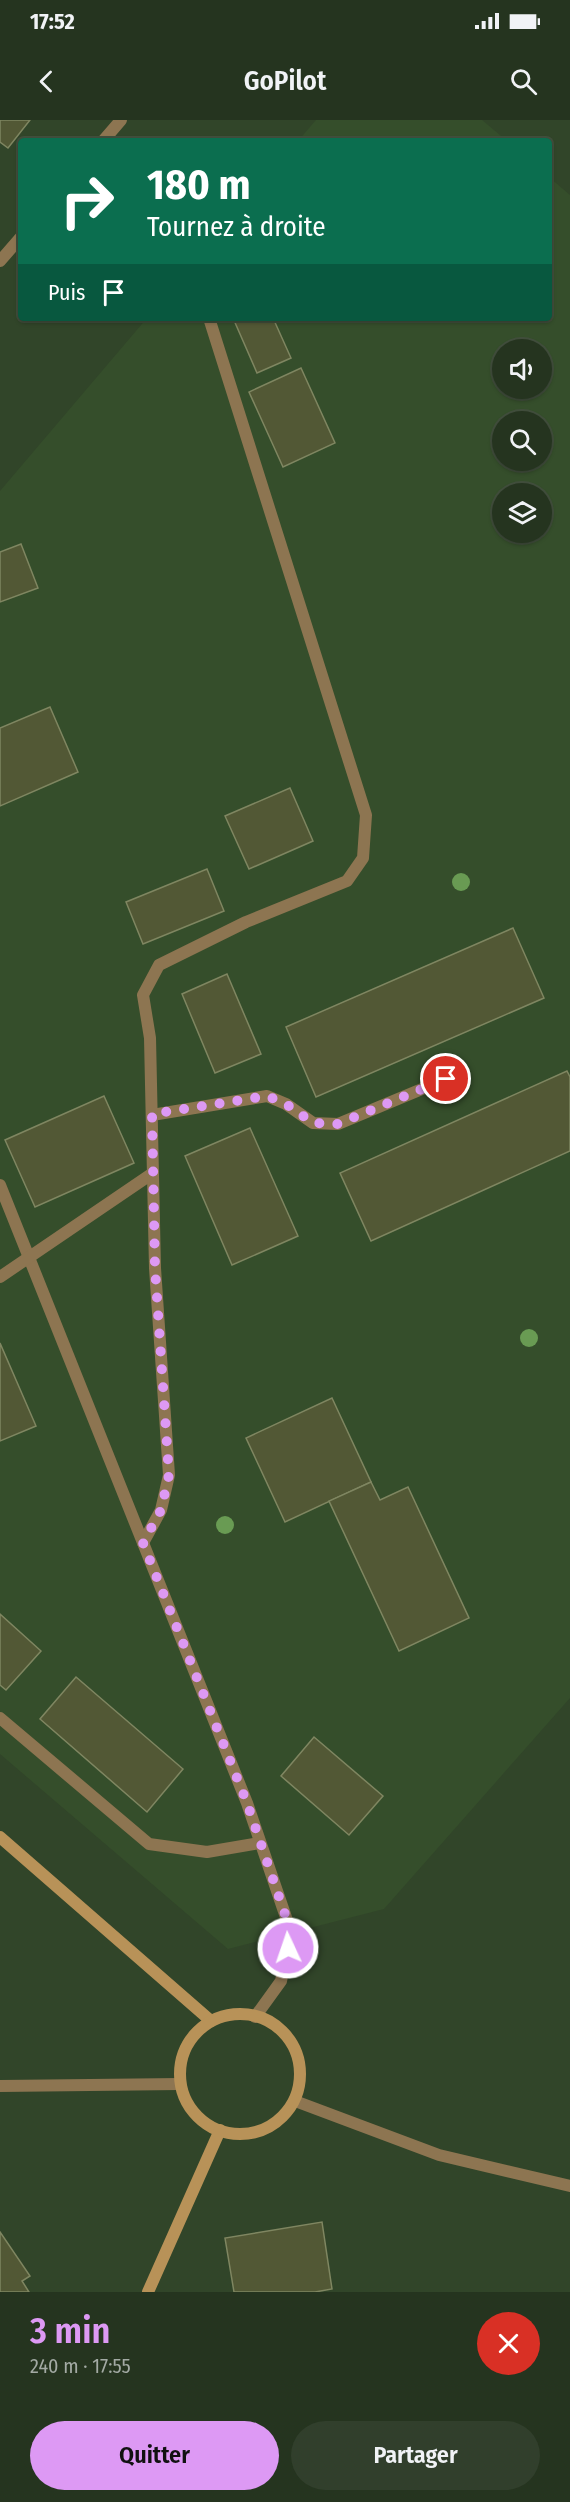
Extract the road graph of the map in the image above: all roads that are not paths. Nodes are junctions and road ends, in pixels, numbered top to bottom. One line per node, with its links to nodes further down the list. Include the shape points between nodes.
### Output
1 (121, 120): 2 (street)
2 (106, 138)
3 (18, 240): 4 (street)
4 (0, 261)
5 (210, 321): 7 (street, via 366,815 363,858 347,881 246,922 159,965 143,994 150,1038)
6 (446, 1079): 7 (street, via 338,1124 313,1123 267,1096)
7 (152, 1114): 8 (street)
8 (153, 1173): 10 (street); 12 (street, via 155,1268 169,1475 161,1510)
9 (0, 1185): 10 (street)
10 (29, 1257): 11 (street); 12 (street)
11 (0, 1276)
12 (143, 1543): 15 (street)
13 (0, 1718): 15 (street, via 149,1844 207,1852)
14 (0, 1837): 17 (main road)
15 (260, 1843): 16 (street, via 291,1932 281,1980)
16 (255, 2017): 17 (main road, via 233,2014); 20 (main road, via 275,2025 290,2040 299,2060 301,2081)
17 (212, 2021): 18 (main road, via 196,2032 186,2047 180,2065)
18 (180, 2084): 19 (street); 21 (main road, via 188,2105 204,2122)
19 (0, 2086)
20 (295, 2101): 21 (main road, via 282,2119 263,2130 241,2134); 22 (street, via 439,2155)
21 (220, 2130): 23 (main road)
22 (570, 2186)
23 (148, 2292)

